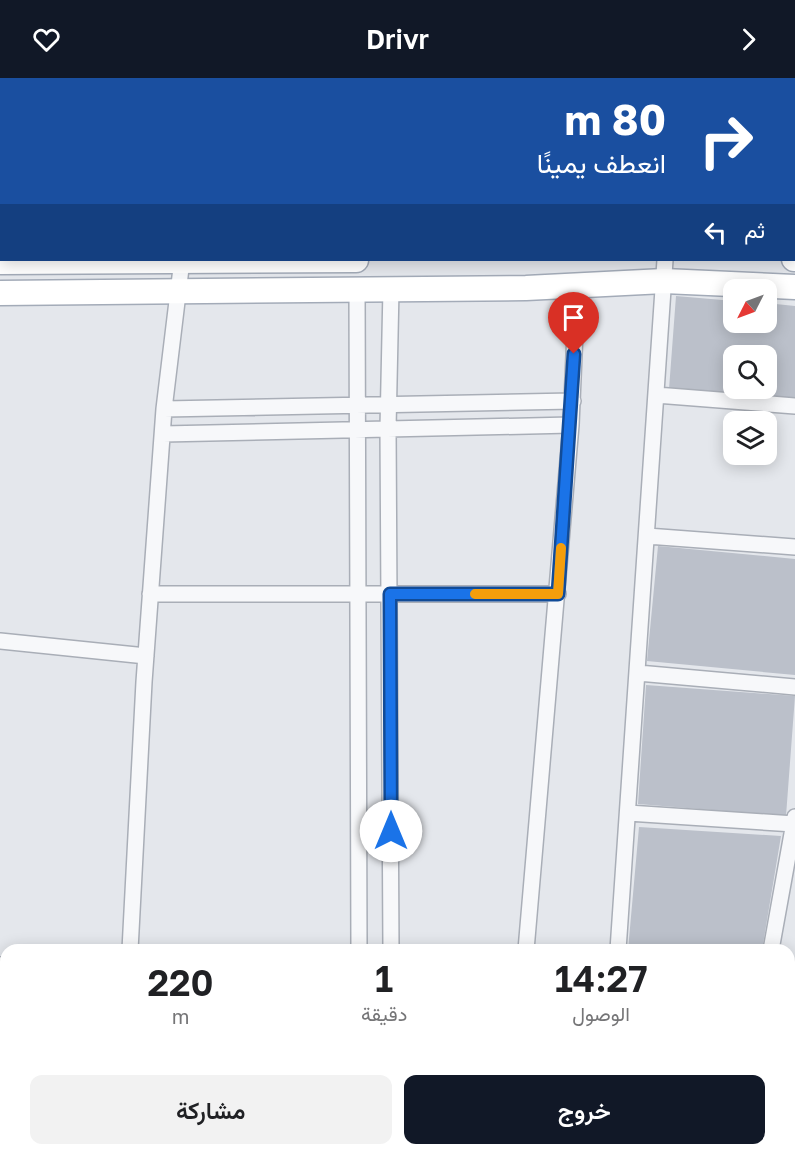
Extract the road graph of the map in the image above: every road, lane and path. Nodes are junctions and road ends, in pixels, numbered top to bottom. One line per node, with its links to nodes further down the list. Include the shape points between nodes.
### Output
1 (0, 261): 2 (main road)
2 (182, 261): 8 (street)
3 (664, 270): 4 (main road); 5 (main road); 10 (street)
4 (577, 285): 7 (main road); 11 (street)
5 (795, 287)
6 (357, 289): 7 (main road); 8 (main road); 14 (street)
7 (391, 289): 12 (street)
8 (178, 292): 9 (main road); 15 (street)
9 (0, 293)
10 (656, 395): 13 (street); 20 (street)
11 (573, 401): 12 (street); 16 (street)
12 (388, 405): 14 (street); 17 (street)
13 (795, 406)
14 (358, 407): 15 (street); 18 (street)
15 (164, 409): 19 (street)
16 (571, 425): 17 (street); 24 (street)
17 (388, 428): 18 (street); 23 (street)
18 (358, 429): 19 (street); 25 (street)
19 (163, 434): 22 (street)
20 (647, 536): 21 (street); 28 (street)
21 (795, 547)
22 (150, 594): 25 (street); 27 (street)
23 (390, 594): 24 (street); 25 (street); 34 (street)
24 (558, 594): 35 (street)
25 (357, 595): 33 (street)
26 (0, 641): 27 (street)
27 (146, 656): 32 (street)
28 (638, 673): 29 (street); 30 (street)
29 (795, 687)
30 (628, 813): 31 (street); 36 (street)
31 (794, 820): 37 (street)
32 (130, 944)
33 (359, 944)
34 (391, 944)
35 (527, 944)
36 (618, 944)
37 (772, 944)

